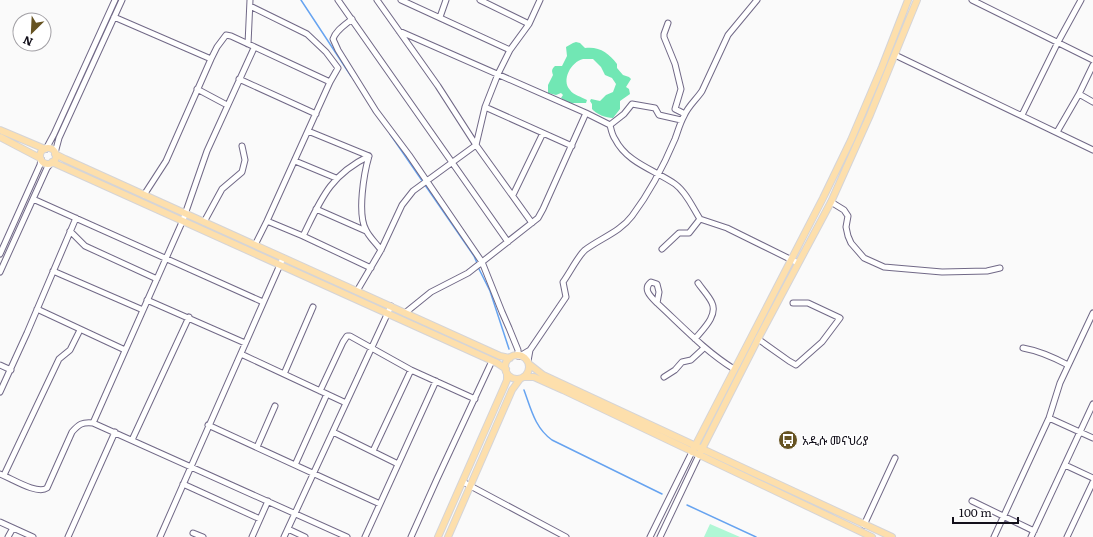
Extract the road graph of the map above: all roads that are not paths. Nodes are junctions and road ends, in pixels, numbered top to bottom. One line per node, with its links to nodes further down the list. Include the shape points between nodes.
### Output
1 (115, 0): 19 (street)
2 (122, 0): 15 (street)
3 (377, 0): 23 (street)
4 (401, 0): 16 (street)
5 (446, 0): 16 (street)
6 (480, 0): 20 (street)
7 (540, 0): 20 (street)
8 (757, 0): 47 (street, via 728,35 702,91)
9 (908, 0): 34 (main road)
10 (917, 0): 29 (main road)
11 (972, 0): 25 (street)
12 (1081, 0): 25 (street)
13 (340, 1): 17 (street)
14 (250, 3): 26 (street); 35 (street, via 307,34)
15 (114, 17): 21 (street); 31 (street)
16 (440, 17): 28 (street)
17 (352, 20): 30 (street, via 338,30 333,39); 66 (street)
18 (668, 23): 47 (street, via 664,38 675,64 681,89 675,109)
19 (104, 24): 21 (street); 22 (street)
20 (529, 24): 28 (street)
21 (110, 26): 24 (street)
22 (101, 31): 24 (street); 59 (street)
23 (399, 31): 37 (street); 56 (street)
24 (106, 33): 61 (street, via 59,138)
25 (1058, 42): 32 (street); 48 (street)
26 (248, 44): 27 (street); 31 (street, via 226,35)
27 (254, 48): 38 (street); 39 (street)
28 (510, 50): 37 (street)
29 (895, 55): 36 (main road); 48 (street)
30 (342, 58): 35 (street); 69 (street, via 376,111)
31 (211, 59): 40 (street)
32 (1093, 60)
33 (1093, 65): 41 (street)
34 (882, 67): 36 (main road); 92 (main road, via 851,140)
35 (338, 68): 39 (street)
36 (888, 70): 73 (main road)
37 (498, 74): 44 (street); 45 (street)
38 (240, 80): 43 (street); 46 (street)
39 (330, 82): 46 (street)
40 (197, 89): 43 (street); 70 (street, via 166,162)
41 (1079, 94): 42 (street); 53 (street)
42 (1093, 102)
43 (227, 105): 75 (street, via 207,151)
44 (485, 107): 54 (street); 56 (street)
45 (586, 113): 50 (street); 58 (street)
46 (316, 114): 52 (street)
47 (685, 114): 49 (street)
48 (1022, 116): 53 (street)
49 (681, 120): 50 (street, via 659,115 655,108 632,104); 67 (street)
50 (610, 125): 67 (street, via 624,153)
51 (0, 130): 59 (main road)
52 (308, 131): 62 (street); 64 (street)
53 (1057, 132): 60 (street)
54 (543, 133): 58 (street); 71 (street)
55 (0, 138): 63 (main road)
56 (476, 145): 66 (street); 71 (street)
57 (242, 146): 79 (street, via 245,160 242,172 222,189)
58 (572, 146): 81 (street, via 543,209)
59 (45, 149): 61 (main road, via 51,149); 63 (main road, via 41,153)
60 (1093, 150)
61 (55, 153): 65 (main road, via 56,158); 70 (main road)
62 (369, 156): 68 (street, via 356,162); 83 (street, via 362,190)
63 (41, 158): 65 (main road, via 46,164); 89 (street)
64 (295, 161): 68 (street); 80 (street)
65 (52, 163): 72 (street, via 47,168); 78 (main road)
66 (452, 163): 69 (street); 85 (street)
67 (659, 175): 77 (street, via 683,192); 125 (street, via 626,223 584,251 564,282 566,296)
68 (336, 178): 74 (street)
69 (426, 180): 88 (street, via 412,191 402,205); 93 (street)
70 (144, 195): 75 (main road)
71 (513, 195): 81 (street)
72 (33, 199): 76 (street); 99 (street)
73 (831, 202): 94 (main road); 97 (street, via 848,216 846,227 851,243 873,264 942,272 987,271)
74 (316, 209): 83 (street); 84 (street)
75 (185, 214): 78 (street); 79 (main road)
76 (76, 218): 82 (street); 91 (street)
77 (700, 219): 87 (street, via 689,233 679,233); 92 (street, via 727,228)
78 (183, 220): 91 (street); 95 (main road)
79 (204, 222): 86 (main road)
80 (267, 222): 84 (street); 86 (street)
81 (532, 223): 85 (street)
82 (70, 231): 98 (street); 100 (street, via 85,246)
83 (366, 231): 88 (street)
84 (303, 236): 96 (street)
85 (508, 242): 93 (street)
86 (255, 245): 90 (main road)
87 (662, 249)
88 (382, 250): 96 (street)
89 (0, 254)
90 (283, 258): 95 (street); 102 (main road)
91 (166, 259): 100 (street); 106 (street)
92 (791, 259): 94 (street); 135 (main road)
93 (482, 262): 114 (street, via 465,275 431,292); 127 (street)
94 (798, 263): 119 (main road)
95 (280, 264): 103 (main road); 106 (street)
96 (371, 268): 104 (street)
97 (1000, 268)
98 (54, 271): 111 (street); 112 (street)
99 (0, 272)
100 (157, 279): 105 (street)
101 (698, 282): 118 (street, via 713,304 707,325)
102 (338, 283): 103 (main road); 104 (main road)
103 (335, 290): 113 (main road)
104 (357, 291): 109 (main road)
105 (147, 300): 112 (street); 116 (street)
106 (263, 302): 120 (street)
107 (657, 303): 118 (street)
108 (793, 303): 119 (street, via 808,303 840,318 822,342 796,364)
109 (391, 306): 113 (street); 114 (main road)
110 (313, 307): 137 (street)
111 (37, 310): 117 (street); 133 (street)
112 (143, 310): 124 (street)
113 (388, 313): 121 (street); 129 (main road)
114 (405, 313): 128 (main road, via 500,356)
115 (1093, 313): 132 (street)
116 (188, 318): 120 (street); 155 (street)
117 (80, 330): 124 (street); 168 (street, via 70,350 59,359)
118 (695, 338): 122 (street)
119 (758, 339): 158 (main road)
120 (245, 343): 126 (street)
121 (372, 348): 134 (street); 141 (street, via 347,336); 145 (street)
122 (704, 348): 135 (street); 138 (street, via 691,360 682,362)
123 (1023, 348): 132 (street, via 1036,350)
124 (125, 350): 149 (street)
125 (530, 350): 127 (street); 130 (street)
126 (240, 354): 137 (street); 150 (street)
127 (519, 356): 128 (main road); 130 (main road)
128 (510, 358): 136 (main road, via 506,363)
129 (492, 361): 136 (main road, via 502,366); 144 (street)
130 (528, 363): 139 (main road, via 528,372); 156 (main road, via 543,375)
131 (0, 365): 133 (street)
132 (1068, 365): 148 (street)
133 (10, 370): 142 (street)
134 (411, 370): 140 (street); 159 (street)
135 (734, 370): 156 (main road)
136 (506, 372): 139 (main road, via 513,379); 170 (main road, via 507,380)
137 (284, 374): 141 (street)
138 (664, 377)
139 (522, 378): 160 (main road, via 534,377 548,383); 173 (main road, via 512,390)
140 (436, 381): 144 (street); 163 (street)
141 (320, 391): 143 (street)
142 (0, 392)
143 (327, 394): 145 (street); 164 (street)
144 (475, 399): 196 (street)
145 (346, 403): 152 (street)
146 (1093, 404): 153 (street)
147 (275, 406): 157 (street)
148 (1049, 418): 153 (street); 178 (street)
149 (93, 422): 151 (street); 168 (street, via 83,422 72,432 47,488 40,491)
150 (208, 425): 157 (street); 166 (street)
151 (115, 432): 155 (street); 188 (street)
152 (333, 432): 159 (street); 167 (street)
153 (1080, 432): 154 (street); 165 (street)
154 (1093, 438)
155 (132, 440): 166 (street)
156 (695, 446): 158 (main road); 160 (main road)
157 (257, 448): 164 (street)
158 (702, 449): 161 (main road); 181 (main road)
159 (373, 451): 163 (street)
160 (692, 452): 161 (main road); 200 (street)
161 (699, 455): 201 (street); 202 (main road)
162 (895, 458): 181 (street)
163 (398, 464): 176 (street)
164 (295, 465): 167 (street)
165 (1065, 465): 169 (street); 184 (street)
166 (191, 467): 172 (street); 174 (street)
167 (314, 474): 176 (street); 177 (street)
168 (2, 475)
169 (1093, 478)
170 (463, 482): 173 (street); 197 (main road)
171 (1093, 482): 206 (street)
172 (183, 484): 179 (street); 189 (street)
173 (472, 485): 198 (main road); 199 (street)
174 (268, 501): 177 (street); 179 (street)
175 (972, 501): 178 (street)
176 (380, 504): 195 (street)
177 (295, 514): 183 (street); 194 (street)
178 (1003, 516): 184 (street); 204 (street)
179 (260, 519): 191 (street)
180 (0, 522): 182 (street)
181 (864, 525): 203 (main road)
182 (13, 528): 186 (street); 187 (street)
183 (288, 529): 192 (street); 193 (street)
184 (1034, 531): 205 (street)
185 (193, 533): 190 (street)
186 (8, 537)
187 (33, 537)
188 (68, 537)
189 (160, 537)
190 (203, 537)
191 (252, 537)
192 (284, 537)
193 (305, 537)
194 (347, 537)
195 (365, 537)
196 (411, 537)
197 (438, 537)
198 (448, 537)
199 (566, 537)
200 (650, 537)
201 (660, 537)
202 (872, 537)
203 (892, 537)
204 (994, 537)
205 (1031, 537)
206 (1067, 537)

